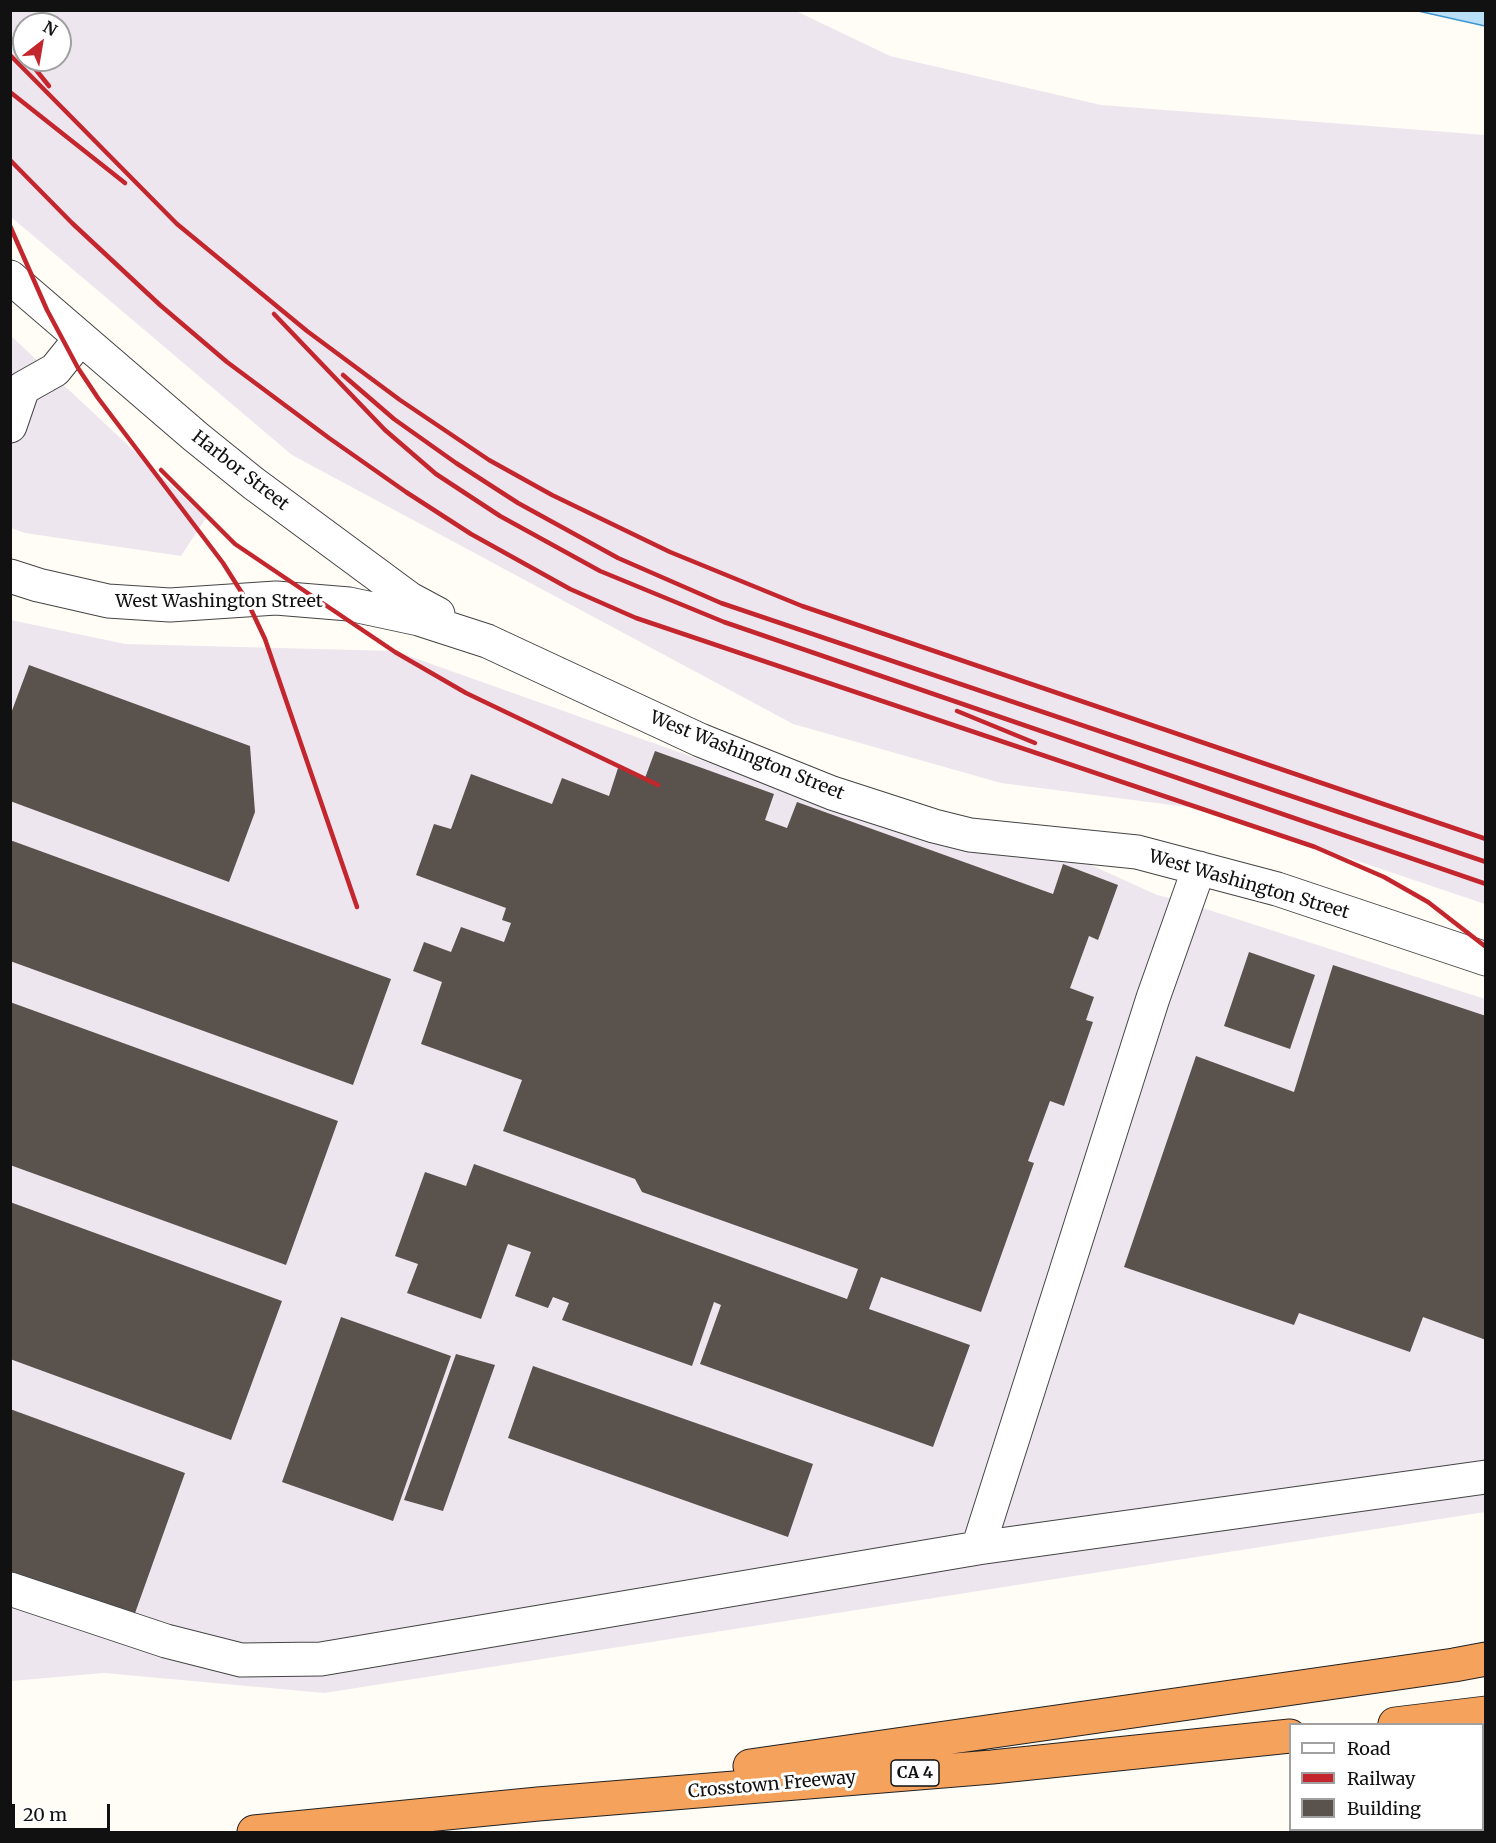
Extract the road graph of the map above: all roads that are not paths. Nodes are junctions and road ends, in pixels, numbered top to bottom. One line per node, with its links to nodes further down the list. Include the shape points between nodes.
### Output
1 (10, 277): 2 (street, Harbor Street)
2 (80, 339): 3 (street, via 55,370 23,388); 5 (street, Harbor Street, via 196,438 410,599)
3 (10, 426)
4 (10, 576): 5 (street, West Washington Street, via 108,601 170,605 276,598 349,604 419,619)
5 (488, 641): 6 (street, West Washington Street, via 700,740 832,793 934,826 970,835 1137,852)
6 (1199, 868): 7 (street, West Washington Street, via 1277,889); 9 (street, via 1153,998)
7 (1485, 959)
8 (1485, 1477): 9 (street)
9 (978, 1548): 10 (street, via 321,1659 241,1660 166,1641)
10 (10, 1589)
11 (1485, 1659): 15 (highway, via 743,1767)
12 (1485, 1713): 13 (highway)
13 (1412, 1723)
14 (1289, 1736): 15 (highway, Crosstown Freeway / CA 4, via 992,1767)
15 (538, 1804): 16 (highway, Crosstown Freeway / CA 4)
16 (254, 1833)

